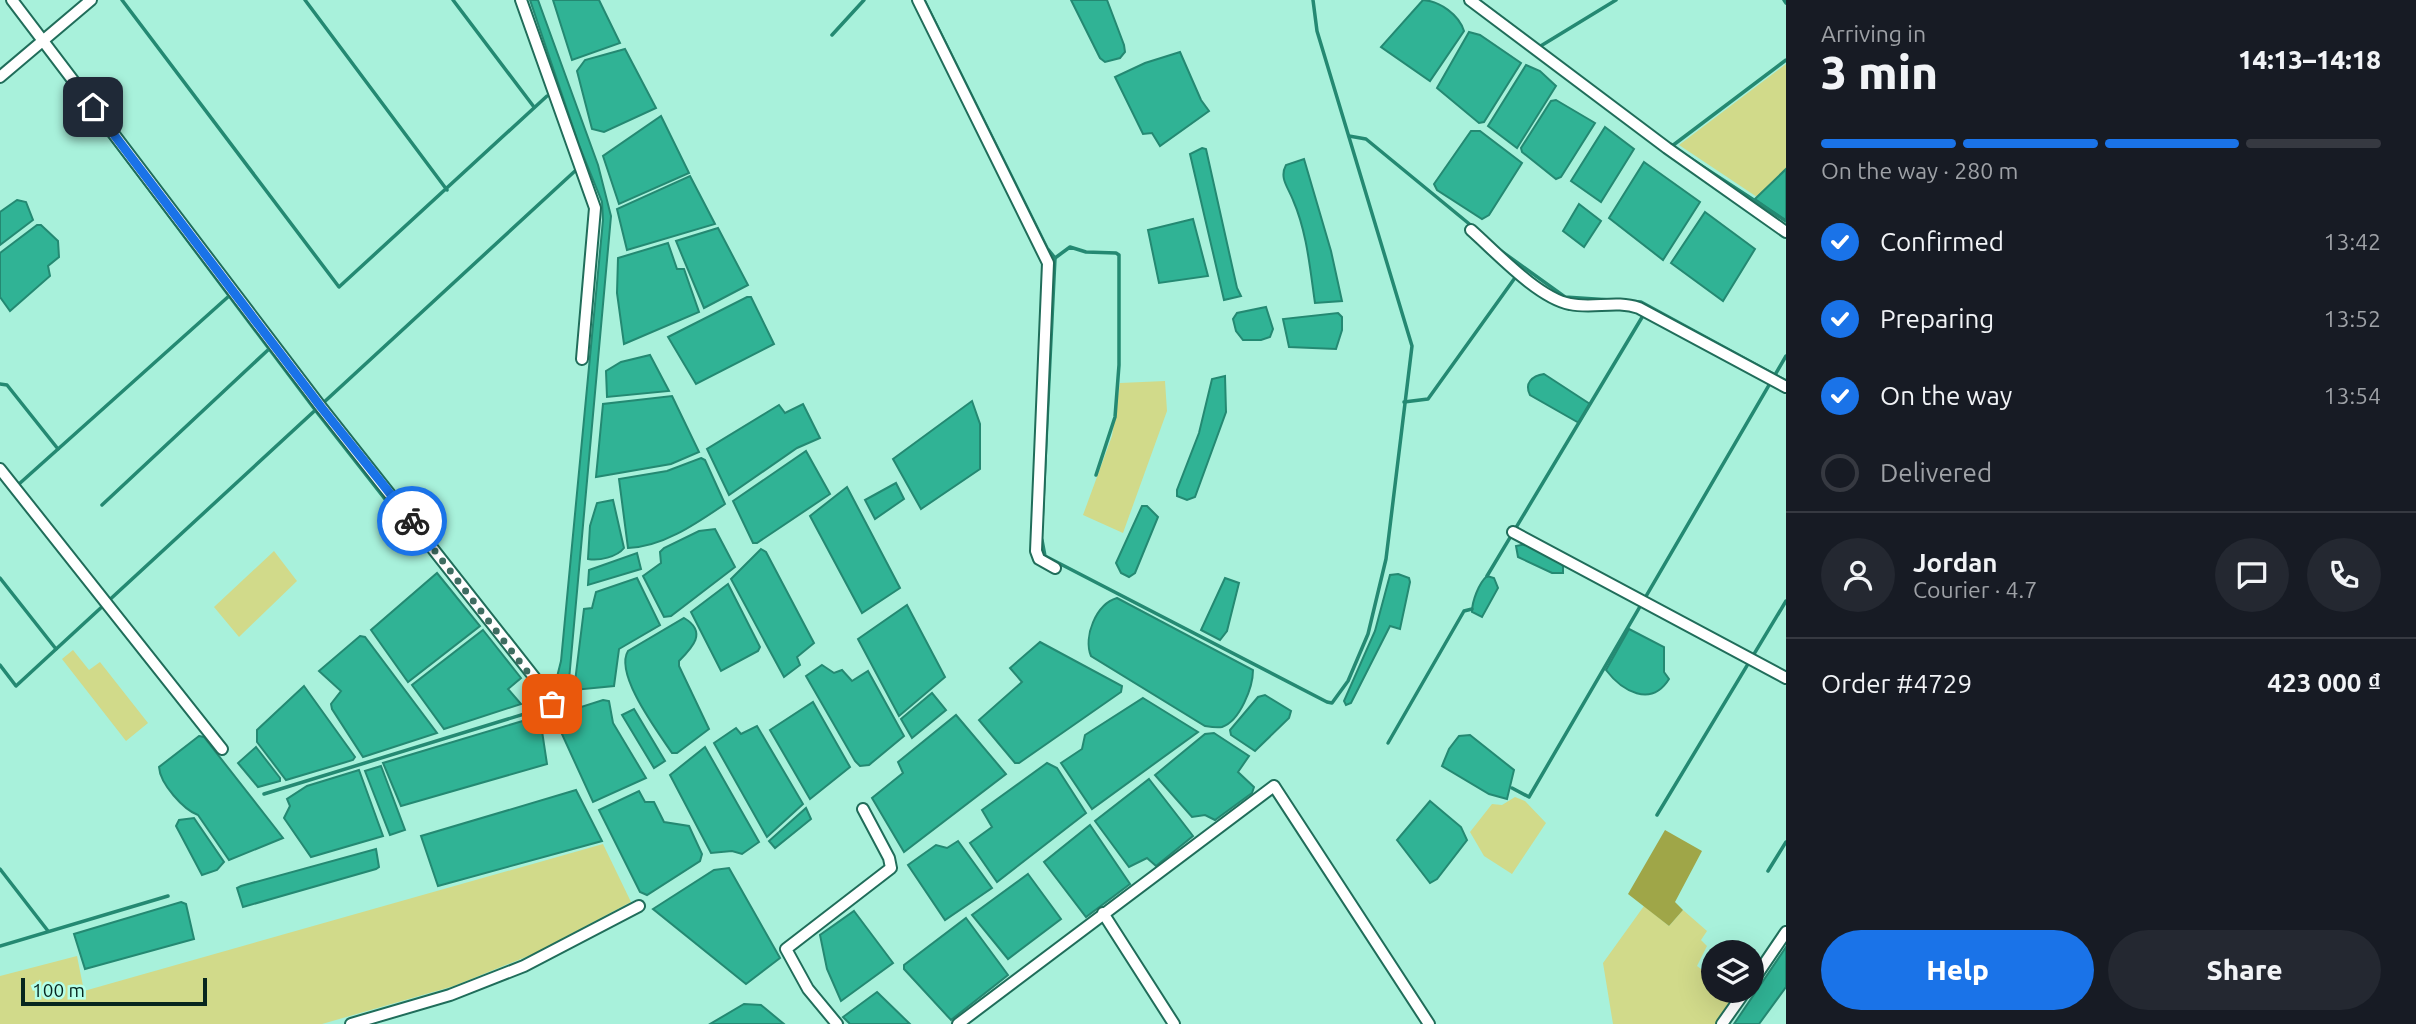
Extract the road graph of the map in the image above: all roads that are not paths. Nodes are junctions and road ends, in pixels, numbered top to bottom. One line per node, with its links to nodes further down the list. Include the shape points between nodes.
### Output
1 (12, 0): 6 (street)
2 (91, 0): 6 (street)
3 (521, 0): 10 (street, via 595,208)
4 (918, 0): 14 (street, via 1048,263 1036,551 1039,559)
5 (1470, 0): 9 (street)
6 (43, 41): 7 (street); 16 (street, via 321,407 542,687)
7 (0, 78)
8 (1471, 230): 11 (street, via 1519,272 1562,301 1639,308)
9 (1786, 232)
10 (582, 359)
11 (1786, 387)
12 (0, 469): 17 (street)
13 (1513, 532): 15 (street)
14 (1055, 568)
15 (1786, 678)
16 (555, 711)
17 (222, 749)
18 (863, 809): 25 (street, via 891,868 786,949 807,989)
19 (639, 906): 24 (street, via 524,967)
20 (1103, 913): 26 (street); 27 (street); 28 (street, via 1274,786)
21 (1786, 932): 22 (street)
22 (1764, 964)
23 (1737, 1003): 29 (street)
24 (351, 1024)
25 (837, 1024)
26 (958, 1024)
27 (1174, 1024)
28 (1429, 1024)
29 (1722, 1024)

